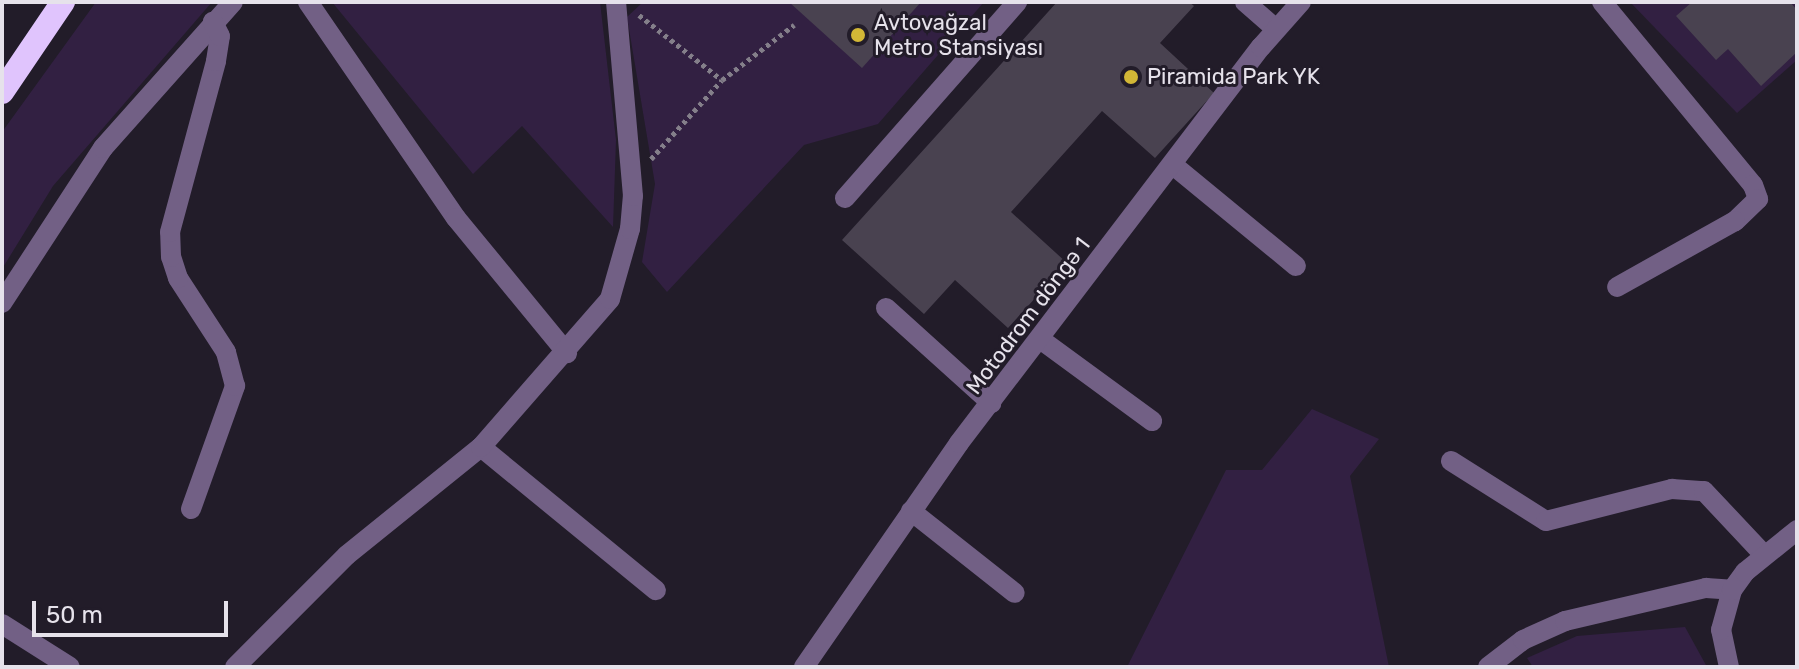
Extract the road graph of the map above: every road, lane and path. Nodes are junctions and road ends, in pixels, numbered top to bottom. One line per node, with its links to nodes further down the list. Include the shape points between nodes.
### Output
1 (63, 2): 14 (highway)
2 (233, 2): 10 (street)
3 (308, 2): 23 (street, via 456,218)
4 (616, 2): 15 (street)
5 (1017, 2): 17 (street)
6 (1245, 2): 12 (street)
7 (1301, 2): 12 (street, Motodrom döngə 1)
8 (1602, 2): 19 (street, via 1753,185 1758,199 1735,221)
9 (635, 12): 13 (path)
10 (213, 22): 20 (street, via 103,148); 28 (street, via 220,36 216,61 170,232 171,257 178,278 230,360 235,386)
11 (794, 25): 13 (path)
12 (1276, 29): 16 (street, Motodrom döngə 1)
13 (722, 80): 15 (path, via 655,157)
14 (2, 92)
15 (632, 165): 23 (street, via 630,229 619,277 594,322)
16 (1173, 165): 18 (street); 22 (street, Motodrom döngə 1)
17 (845, 198)
18 (1296, 266)
19 (1617, 287)
20 (2, 303)
21 (886, 308): 24 (street)
22 (1040, 339): 24 (street, Motodrom döngə 1); 25 (street)
23 (567, 353): 26 (street)
24 (991, 403): 29 (street, Motodrom döngə 1)
25 (1152, 421)
26 (481, 447): 32 (street); 37 (street, via 347,555)
27 (1451, 461): 31 (street, via 1546,521 1672,489 1704,491)
28 (191, 509)
29 (911, 511): 34 (street); 38 (street, Motodrom döngə 1)
30 (1797, 530): 31 (street)
31 (1764, 555): 33 (street)
32 (656, 590)
33 (1732, 590): 39 (street, via 1706,588 1565,621 1523,640); 40 (street, via 1721,630)
34 (1015, 593)
35 (2, 624): 36 (street)
36 (70, 667)
37 (235, 667)
38 (804, 667)
39 (1488, 667)
40 (1729, 667)

